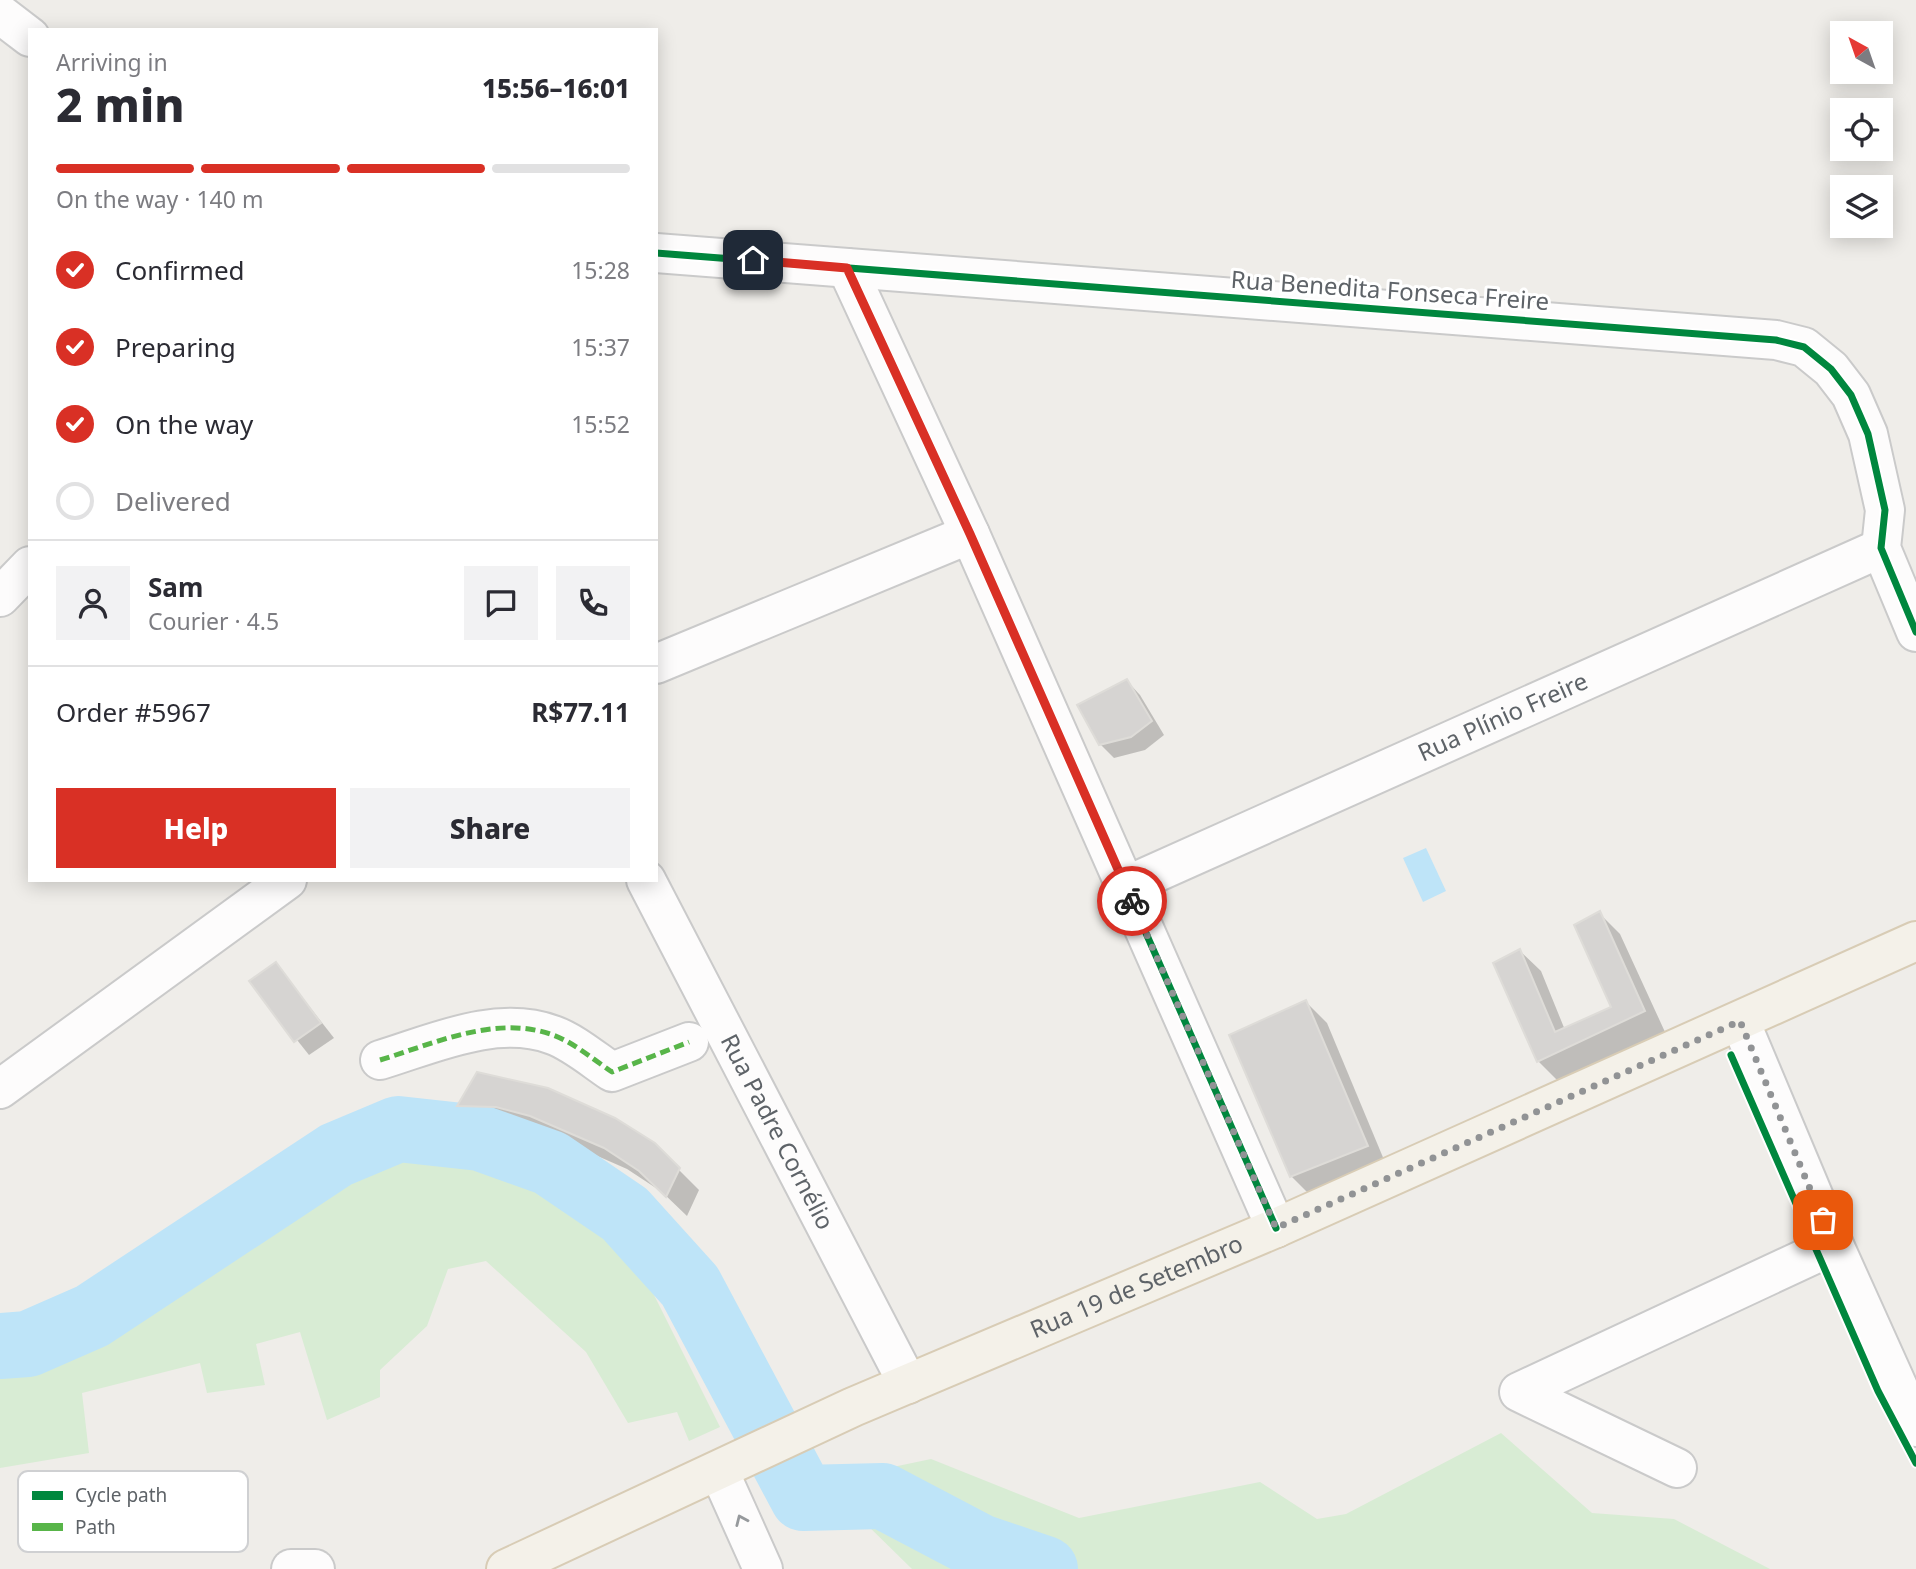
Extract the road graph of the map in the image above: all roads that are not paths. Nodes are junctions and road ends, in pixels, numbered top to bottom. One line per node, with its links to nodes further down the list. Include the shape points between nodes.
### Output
1 (0, 14): 2 (street)
2 (28, 35)
3 (658, 253): 4 (street, Rua Benedita Fonseca Freire)
4 (847, 268): 5 (street); 6 (street, Rua Benedita Fonseca Freire, via 1776,340 1804,348 1831,369 1851,395 1868,434 1885,510)
5 (970, 534): 10 (street); 13 (street)
6 (1881, 548): 9 (street, Rua Benedita Fonseca Freire); 13 (street, Rua Plínio Freire)
7 (28, 568): 8 (street)
8 (0, 597)
9 (1916, 632)
10 (658, 663)
11 (284, 882): 18 (street)
12 (647, 882): 21 (street, Rua Padre Cornélio)
13 (1126, 886): 19 (street)
14 (1916, 941): 15 (main road, Rua 19 de Setembro)
15 (1740, 1021): 19 (main road, Rua 19 de Setembro); 20 (street)
16 (689, 1042): 17 (street, via 612,1072 553,1035 517,1029 475,1031)
17 (380, 1060)
18 (0, 1089)
19 (1276, 1228): 21 (main road, Rua 19 de Setembro)
20 (1834, 1245): 22 (street); 24 (street, via 1519,1392)
21 (908, 1384): 23 (main road, Rua 19 de Setembro)
22 (1916, 1427)
23 (732, 1465): 27 (main road, Rua 19 de Setembro); 28 (street, one-way to 23)
24 (1677, 1468)
25 (291, 1569): 26 (street)
26 (315, 1569)
27 (506, 1569)
28 (763, 1569)

